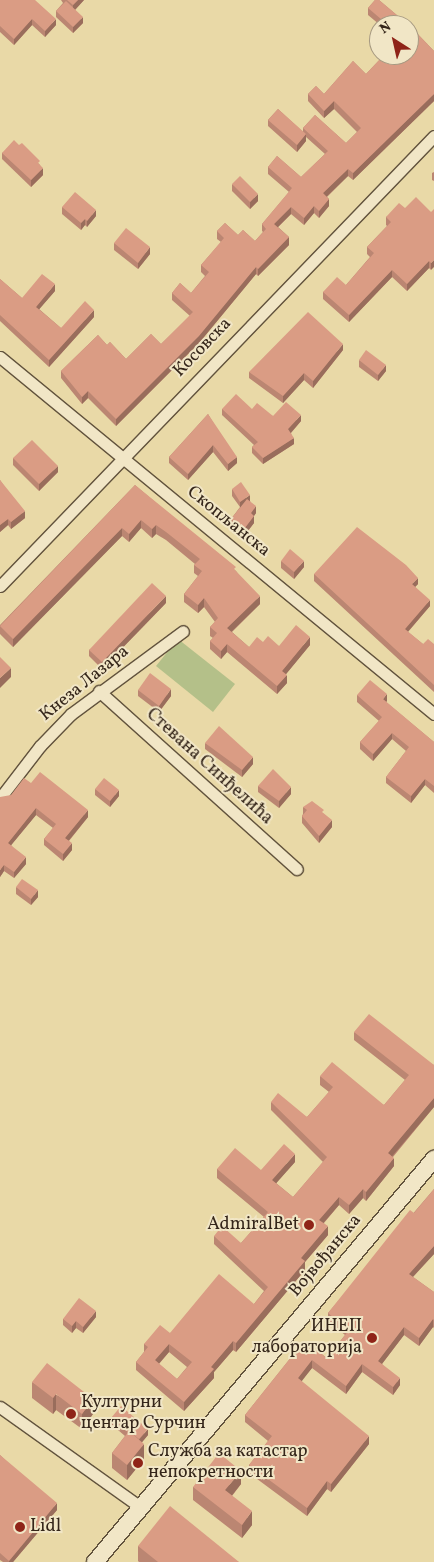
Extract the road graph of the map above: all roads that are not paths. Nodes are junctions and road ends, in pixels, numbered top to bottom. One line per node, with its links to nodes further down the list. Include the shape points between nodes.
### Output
1 (434, 136): 3 (street, Косовска)
2 (0, 357): 3 (street, Скопљанска)
3 (122, 458): 4 (street, Косовска); 7 (street, Скопљанска)
4 (0, 586)
5 (183, 631): 6 (street, Кнеза Лазара)
6 (99, 691): 8 (street, Кнеза Лазара, via 60,724); 9 (street, Стевана Синђелића)
7 (434, 714)
8 (0, 798)
9 (297, 869)
10 (434, 1159): 12 (main road, Војвођанска)
11 (0, 1407): 12 (street)
12 (140, 1508): 13 (main road, Војвођанска)
13 (95, 1562)

